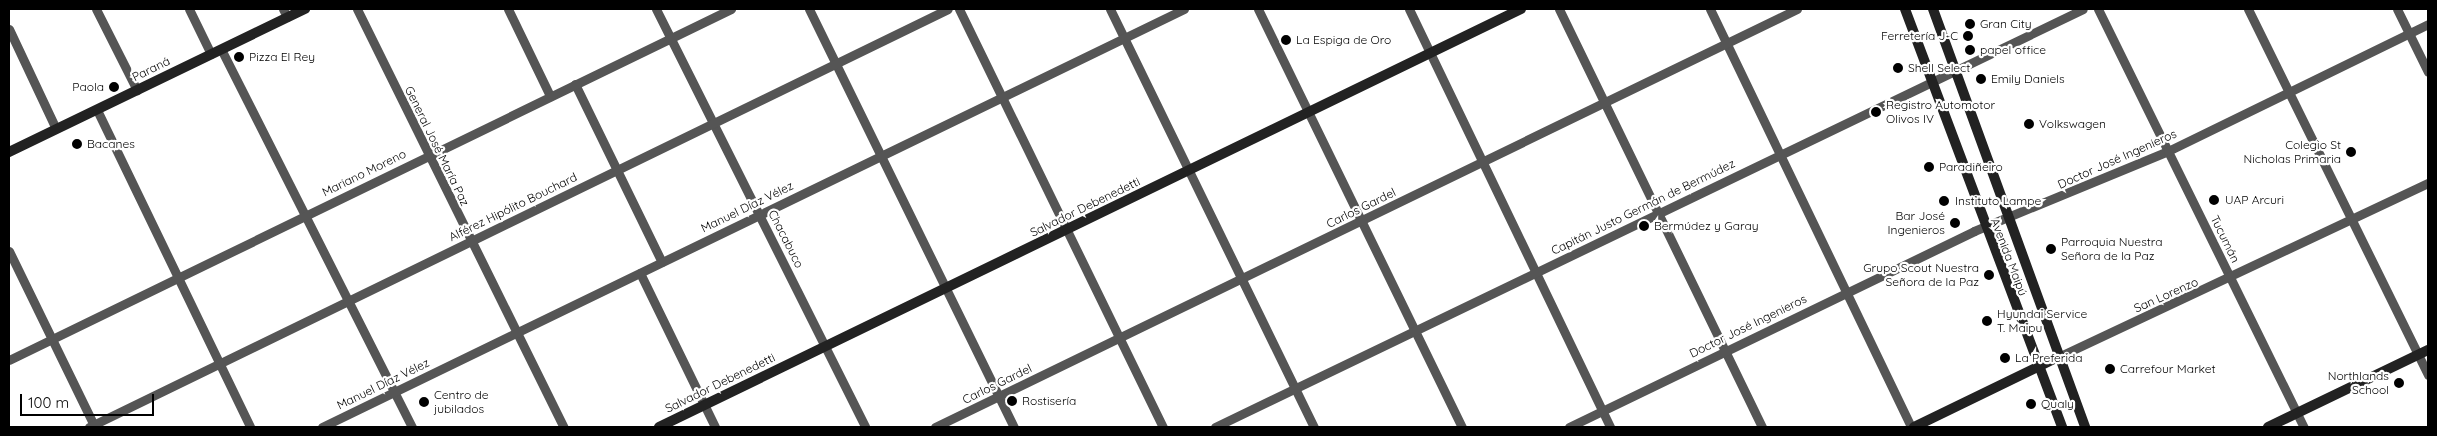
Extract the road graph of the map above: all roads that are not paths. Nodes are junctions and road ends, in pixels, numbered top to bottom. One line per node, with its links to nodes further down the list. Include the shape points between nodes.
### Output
1 (96, 9): 40 (street)
2 (189, 9): 33 (street)
3 (305, 9): 25 (street, Paraná)
4 (356, 9): 52 (street, General José María Paz)
5 (508, 9): 42 (street)
6 (656, 9): 29 (street, Chacabuco)
7 (731, 9): 29 (street, Mariano Moreno)
8 (809, 9): 35 (street)
9 (948, 9): 35 (street, Alférez Hipólito Bouchard)
10 (959, 9): 43 (street)
11 (1110, 9): 30 (street)
12 (1184, 9): 30 (street, Manuel Díaz Vélez)
13 (1258, 9): 46 (street)
14 (1409, 9): 34 (street)
15 (1521, 9): 34 (street, Salvador Debenedetti)
16 (1559, 9): 44 (street)
17 (1710, 9): 31 (street)
18 (1797, 9): 31 (street, Carlos Gardel)
19 (1905, 9): 38 (street, Avenida Maipú)
20 (1933, 9): 36 (street, Avenida Maipú)
21 (2083, 9): 36 (street, Capitán Justo Germán de Bermúdez)
22 (2098, 9): 49 (street, Tucumán)
23 (2248, 9): 41 (street)
24 (2396, 9): 28 (street)
25 (285, 13): 32 (street, Paraná)
26 (2428, 24): 28 (street, Doctor José Ingenieros)
27 (9, 29): 48 (street)
28 (2409, 34): 37 (street); 41 (street, Doctor José Ingenieros)
29 (670, 38): 39 (street, Mariano Moreno); 47 (street, Chacabuco)
30 (1124, 38): 43 (street, Manuel Díaz Vélez); 56 (street)
31 (1727, 43): 44 (street, Carlos Gardel); 51 (street)
32 (221, 49): 33 (street, Paraná); 59 (street)
33 (211, 54): 40 (street, Paraná)
34 (1430, 54): 46 (street, Salvador Debenedetti); 54 (street)
35 (836, 63): 47 (street, Alférez Hipólito Bouchard); 53 (street)
36 (1957, 72): 38 (street, Capitán Justo Germán de Bermúdez); 61 (street, Avenida Maipú)
37 (2428, 72)
38 (1932, 81): 51 (street, Capitán Justo Germán de Bermúdez); 64 (street, Avenida Maipú)
39 (575, 84): 42 (street, Mariano Moreno); 55 (street)
40 (137, 90): 45 (street, Paraná)
41 (2289, 92): 49 (street, Doctor José Ingenieros); 62 (street)
42 (550, 96): 52 (street, Mariano Moreno)
43 (1002, 97): 53 (street, Manuel Díaz Vélez); 65 (street)
44 (1605, 102): 54 (street, Carlos Gardel); 58 (street)
45 (97, 110): 48 (street, Paraná); 71 (street)
46 (1308, 112): 56 (street, Salvador Debenedetti); 63 (street)
47 (713, 123): 55 (street, Alférez Hipólito Bouchard); 60 (street, Chacabuco)
48 (56, 130): 50 (street, Paraná)
49 (2168, 151): 61 (street, Doctor José Ingenieros); 73 (street, Tucumán)
50 (9, 152)
51 (1779, 154): 58 (street, Capitán Justo Germán de Bermúdez); 75 (street)
52 (428, 156): 59 (street, Mariano Moreno); 66 (street, General José María Paz)
53 (882, 156): 60 (street, Manuel Díaz Vélez); 74 (street)
54 (1482, 162): 63 (street, Carlos Gardel); 70 (street)
55 (617, 170): 66 (street, Alférez Hipólito Bouchard); 68 (street)
56 (1189, 171): 65 (street, Salvador Debenedetti); 72 (street)
57 (2428, 183): 62 (street, San Lorenzo)
58 (1657, 213): 70 (street, Capitán Justo Germán de Bermúdez); 83 (street)
59 (306, 215): 71 (street, Mariano Moreno); 76 (street)
60 (760, 215): 68 (street, Manuel Díaz Vélez); 81 (street, Chacabuco)
61 (2007, 220): 64 (street, Doctor José Ingenieros); 85 (street, Avenida Maipú)
62 (2352, 220): 73 (street, San Lorenzo); 84 (street)
63 (1362, 222): 72 (street, Carlos Gardel); 77 (street)
64 (1984, 227): 75 (street, Doctor José Ingenieros); 88 (street, Avenida Maipú)
65 (1068, 229): 74 (street, Salvador Debenedetti); 79 (street)
66 (470, 242): 76 (street, Alférez Hipólito Bouchard); 78 (street, General José María Paz)
67 (9, 251): 80 (street)
68 (662, 262): 69 (street, Manuel Díaz Vélez)
69 (640, 273): 78 (street, Manuel Díaz Vélez); 93 (street)
70 (1536, 274): 77 (street, Capitán Justo Germán de Bermúdez); 94 (street)
71 (179, 277): 80 (street, Mariano Moreno); 87 (street)
72 (1240, 279): 79 (street, Carlos Gardel); 90 (street)
73 (2231, 279): 85 (street, San Lorenzo); 95 (street, Tucumán)
74 (946, 288): 81 (street, Salvador Debenedetti); 92 (street)
75 (1845, 292): 83 (street, Doctor José Ingenieros); 113 (street)
76 (349, 300): 87 (street, Alférez Hipólito Bouchard); 91 (street)
77 (1417, 331): 90 (street, Capitán Justo Germán de Bermúdez); 109 (street)
78 (515, 334): 91 (street, Manuel Díaz Vélez); 100 (street, General José María Paz)
79 (1118, 337): 92 (street, Carlos Gardel); 106 (street)
80 (52, 339): 86 (street, Mariano Moreno); 96 (street)
81 (826, 346): 93 (street, Salvador Debenedetti); 103 (street, Chacabuco)
82 (2428, 350): 84 (street)
83 (1725, 351): 94 (street, Doctor José Ingenieros); 112 (street)
84 (2418, 355): 89 (street); 95 (street)
85 (2058, 357): 88 (street, San Lorenzo); 115 (street, Avenida Maipú)
86 (9, 360)
87 (221, 363): 96 (street, Alférez Hipólito Bouchard); 97 (street)
88 (2039, 366): 113 (street, San Lorenzo); 114 (street, Avenida Maipú)
89 (2428, 376)
90 (1295, 388): 107 (street, Capitán Justo Germán de Bermúdez); 108 (street)
91 (394, 393): 98 (street, Manuel Díaz Vélez); 99 (street)
92 (1000, 397): 104 (street, Carlos Gardel); 105 (street)
93 (704, 405): 101 (street, Salvador Debenedetti); 102 (street)
94 (1603, 412): 110 (street, Doctor José Ingenieros); 111 (street)
95 (2297, 414): 116 (street); 117 (street, Tucumán)
96 (92, 426)
97 (250, 427)
98 (322, 427)
99 (412, 427)
100 (564, 427)
101 (659, 427)
102 (715, 427)
103 (865, 427)
104 (935, 427)
105 (1014, 427)
106 (1163, 427)
107 (1215, 427)
108 (1314, 427)
109 (1462, 427)
110 (1569, 427)
111 (1610, 427)
112 (1762, 427)
113 (1912, 427)
114 (2062, 427)
115 (2085, 427)
116 (2268, 427)
117 (2304, 427)

